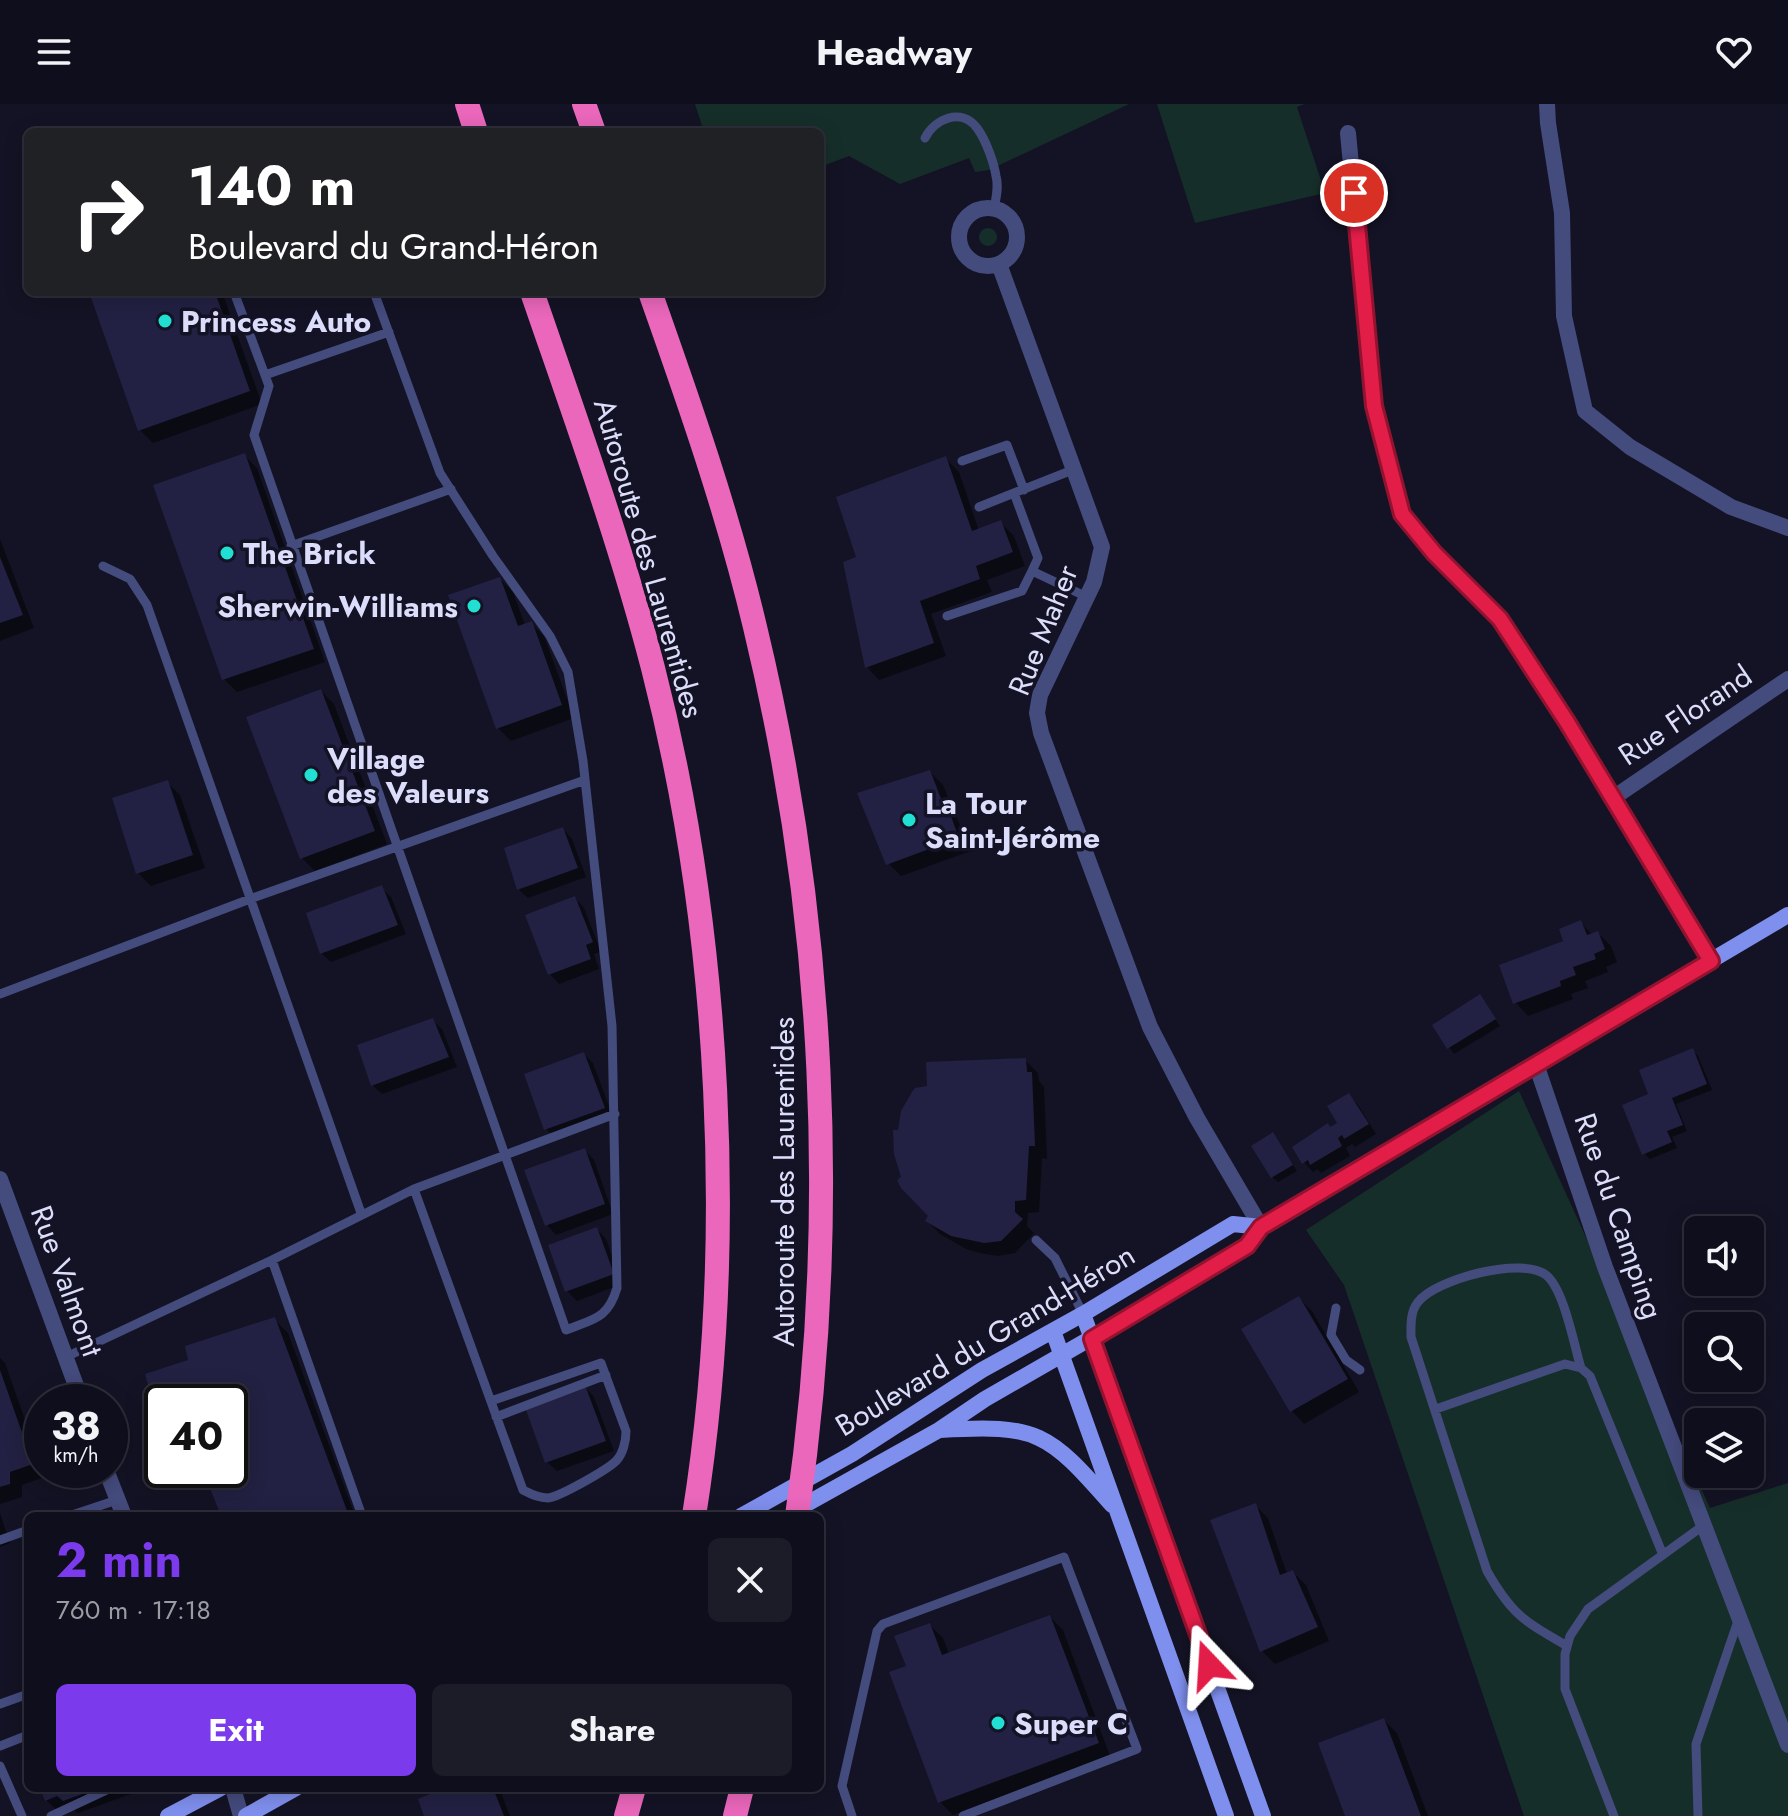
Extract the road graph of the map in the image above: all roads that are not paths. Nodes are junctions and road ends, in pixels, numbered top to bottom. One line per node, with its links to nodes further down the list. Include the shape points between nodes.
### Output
1 (467, 104): 4 (highway)
2 (584, 104): 5 (highway)
3 (1547, 104): 21 (street, via 1562,213 1564,316 1585,411 1630,447 1731,507)
4 (475, 128)
5 (593, 128)
6 (1348, 133): 29 (street, via 1374,406 1402,514 1500,619)
7 (925, 138): 8 (lane, via 936,123 950,117 978,128 996,176)
8 (994, 209): 9 (street, via 1010,218 1017,237 1013,253); 9 (street, via 970,214 959,241 972,262)
9 (999, 264): 17 (street, Rue Maher)
10 (235, 296): 15 (lane)
11 (376, 296): 14 (lane)
12 (533, 296): 63 (highway, Autoroute des Laurentides, via 653,669 696,893 713,1056 716,1222)
13 (651, 296): 66 (highway, Autoroute des Laurentides, via 707,458 750,607 782,754 805,901 817,1022 821,1197 814,1362)
14 (389, 332): 15 (lane); 18 (lane, via 440,473)
15 (265, 375): 22 (lane, via 269,386 254,435)
16 (962, 461): 19 (lane, via 1007,445)
17 (1075, 469): 19 (lane); 25 (street, Rue Maher, via 1102,547)
18 (451, 489): 22 (lane); 28 (lane, via 562,656)
19 (1019, 491): 20 (lane); 24 (lane, via 1038,558)
20 (979, 507)
21 (1788, 528)
22 (291, 546): 30 (lane)
23 (103, 566): 31 (lane, via 130,579 147,605)
24 (1032, 571): 25 (lane); 26 (lane, via 1022,591)
25 (1087, 597): 41 (street, Rue Maher, via 1040,695 1041,733 1150,1027)
26 (947, 616)
27 (1788, 679): 29 (street, Rue Florand)
28 (585, 780): 30 (lane); 36 (lane, via 612,1026)
29 (1613, 798): 33 (street)
30 (396, 847): 31 (lane); 37 (lane)
31 (250, 899): 34 (lane); 40 (lane)
32 (1788, 915): 33 (street, Boulevard du Grand-Héron)
33 (1711, 961): 35 (street, Boulevard du Grand-Héron)
34 (0, 994)
35 (1536, 1064): 41 (street, Boulevard du Grand-Héron); 68 (street, Rue du Camping, via 1605,1267)
36 (615, 1114): 37 (lane); 37 (lane, via 617,1288 605,1315 566,1330)
37 (504, 1155): 39 (lane)
38 (0, 1179): 49 (street, Rue Valmont)
39 (414, 1189): 40 (lane); 54 (lane)
40 (361, 1213): 43 (lane)
41 (1261, 1227): 45 (street, Boulevard du Grand-Héron, via 1233,1224); 47 (street, Boulevard du Grand-Héron, via 1247,1246)
42 (1036, 1240): 45 (lane, via 1055,1258)
43 (272, 1260): 49 (lane); 62 (lane)
44 (1336, 1308): 51 (lane, via 1331,1335 1346,1360)
45 (1083, 1314): 46 (street, Boulevard du Grand-Héron); 47 (street)
46 (1053, 1331): 48 (street); 64 (street, Boulevard du Grand-Héron)
47 (1092, 1339): 48 (street, Boulevard du Grand-Héron); 97 (street)
48 (1062, 1355): 57 (street, Boulevard du Grand-Héron); 67 (street)
49 (66, 1357): 53 (street, Rue Valmont)
50 (1581, 1368): 55 (lane, via 1565,1364); 55 (lane, via 1557,1288 1547,1275 1531,1267 1501,1267 1435,1288 1411,1315 1411,1337); 71 (lane, via 1590,1376)
51 (1360, 1370)
52 (606, 1375): 54 (lane, via 601,1363); 56 (lane); 56 (lane, via 626,1441 617,1461 562,1495 550,1498 523,1490)
53 (76, 1384)
54 (491, 1401): 56 (lane)
55 (1436, 1409): 73 (lane, via 1487,1571 1523,1620)
56 (496, 1417)
57 (939, 1430): 65 (street, Boulevard du Grand-Héron); 67 (street, via 992,1427 1039,1437 1067,1455)
58 (113, 1488): 59 (street)
59 (117, 1500): 60 (lane); 61 (street)
60 (81, 1512)
61 (122, 1512)
62 (361, 1512)
63 (694, 1512)
64 (748, 1512)
65 (792, 1512)
66 (797, 1512)
67 (1118, 1512): 96 (street)
68 (1704, 1525): 71 (lane); 72 (street, Rue du Camping)
69 (24, 1531): 70 (lane)
70 (0, 1540)
71 (1663, 1555): 73 (lane, via 1588,1609)
72 (1739, 1617): 77 (street, Rue du Camping); 99 (lane, via 1696,1744)
73 (1567, 1646): 98 (lane, via 1565,1689)
74 (24, 1695): 75 (lane)
75 (0, 1704)
76 (24, 1737): 78 (lane)
77 (1788, 1745)
78 (0, 1746)
79 (0, 1766): 80 (lane)
80 (11, 1790): 87 (lane); 88 (lane)
81 (102, 1792): 89 (lane)
82 (213, 1792): 90 (street)
83 (234, 1792): 91 (street)
84 (288, 1792): 91 (street)
85 (633, 1792): 92 (highway)
86 (741, 1792): 93 (highway)
87 (0, 1794)
88 (22, 1816)
89 (51, 1816)
90 (168, 1816)
91 (243, 1816)
92 (626, 1816)
93 (735, 1816)
94 (852, 1816): 95 (lane, via 842,1786 877,1631 883,1624 1064,1557 1137,1749)
95 (963, 1816)
96 (1226, 1816)
97 (1263, 1816)
98 (1614, 1816)
99 (1698, 1816)

